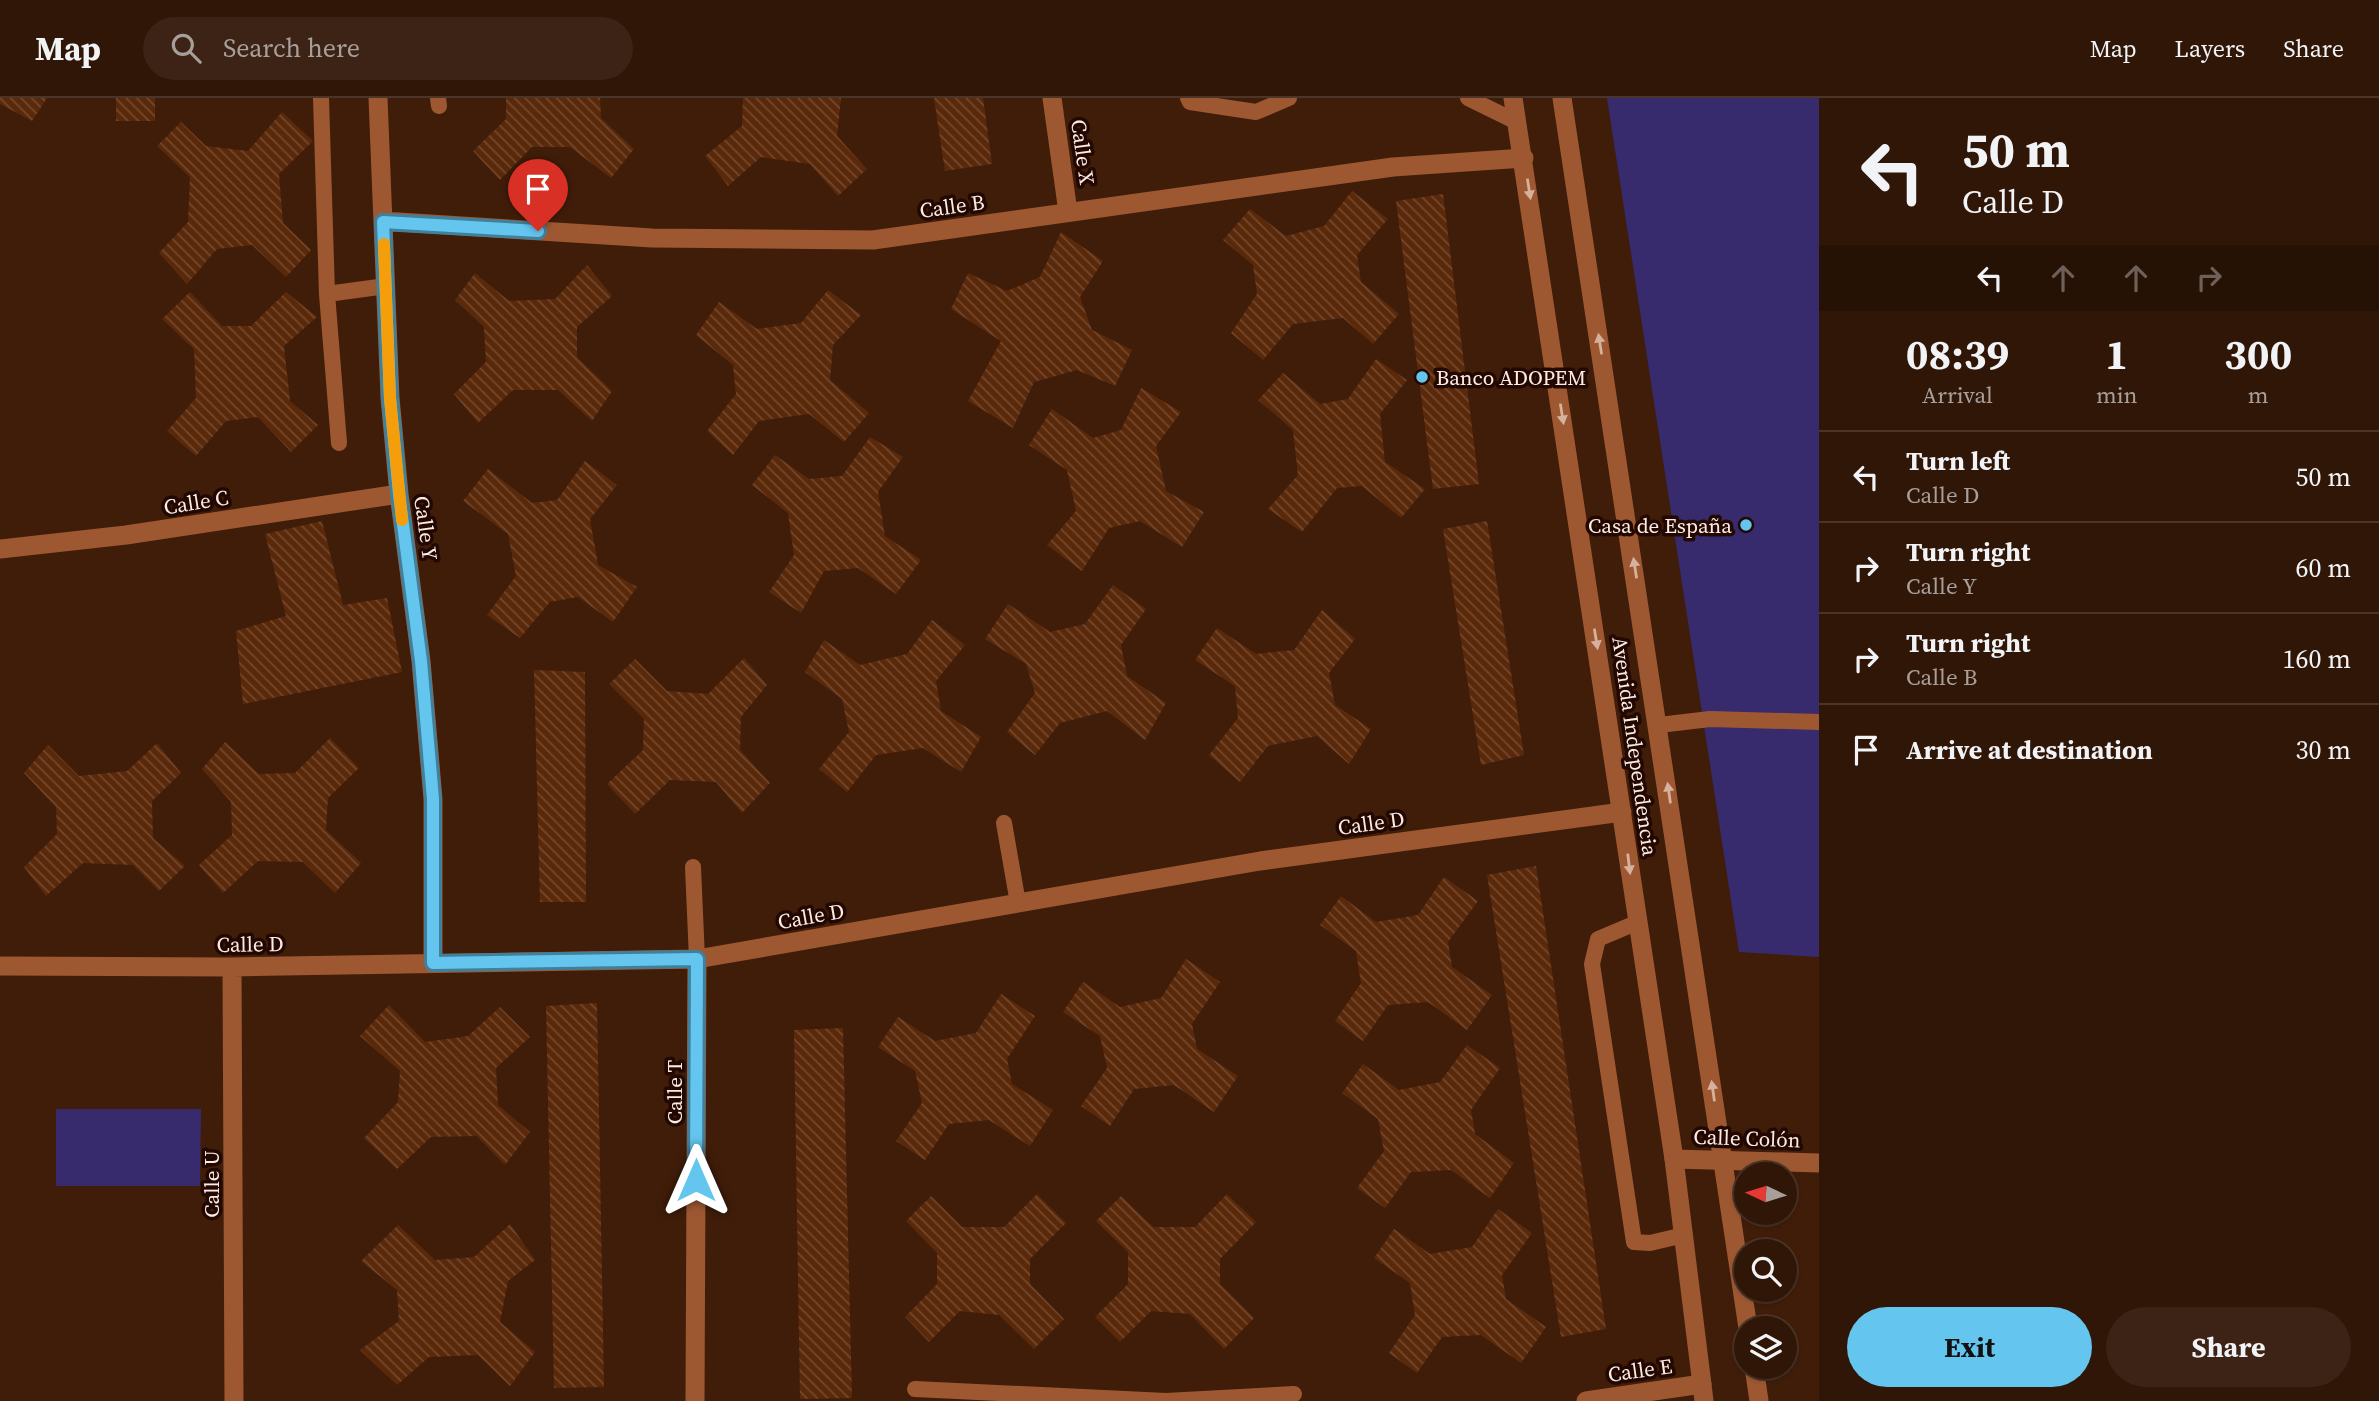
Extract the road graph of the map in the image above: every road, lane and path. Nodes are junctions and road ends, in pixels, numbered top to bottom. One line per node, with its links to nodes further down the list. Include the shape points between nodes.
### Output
1 (321, 98): 14 (lane)
2 (378, 98): 12 (street, Calle Y)
3 (1052, 98): 11 (street, Calle X)
4 (1188, 98): 5 (lane, via 1190,102 1256,112)
5 (1289, 98)
6 (1468, 98): 9 (lane)
7 (1513, 98): 9 (street, Avenida Independencia)
8 (1562, 98): 19 (street, Avenida Independencia, one-way to 8)
9 (1517, 121): 10 (street, Avenida Independencia)
10 (1524, 158): 11 (street, Calle B, via 1393,167); 20 (street, Avenida Independencia, one-way to 20)
11 (1068, 212): 12 (street, Calle B, via 873,240 652,238)
12 (383, 222): 13 (street, Calle Y)
13 (386, 286): 14 (lane); 16 (street, Calle Y)
14 (327, 294): 15 (lane)
15 (339, 443)
16 (399, 494): 17 (street, Calle C); 26 (street, Calle Y, via 433,799)
17 (0, 549)
18 (1819, 722): 19 (lane, via 1710,719)
19 (1659, 725): 29 (street, Avenida Independencia, one-way to 19)
20 (1622, 812): 23 (street, Calle D, via 1260,861); 24 (street, Avenida Independencia, one-way to 24)
21 (1004, 823): 23 (lane)
22 (693, 867): 25 (lane, Calle T)
23 (1018, 903): 25 (street, Calle D)
24 (1636, 923): 30 (street, Avenida Independencia); 32 (lane, via 1598,939 1592,964 1632,1229 1634,1242 1642,1244)
25 (697, 959): 26 (street, Calle D); 39 (street, Calle T)
26 (433, 963): 28 (street, Calle D)
27 (0, 966): 28 (street, Calle D)
28 (232, 967): 38 (street, Calle U)
29 (1723, 1158): 30 (street, Calle Colón); 31 (street, Calle Colón); 33 (street, Avenida Independencia)
30 (1674, 1159): 32 (street, Avenida Independencia)
31 (1819, 1163)
32 (1684, 1235): 36 (street, Avenida Independencia)
33 (1746, 1316)
34 (1756, 1379): 42 (street)
35 (915, 1389): 40 (lane)
36 (1703, 1393): 41 (street, Calle E)
37 (1294, 1394): 40 (lane)
38 (234, 1401)
39 (695, 1401)
40 (1166, 1401)
41 (1586, 1401)
42 (1759, 1401)

